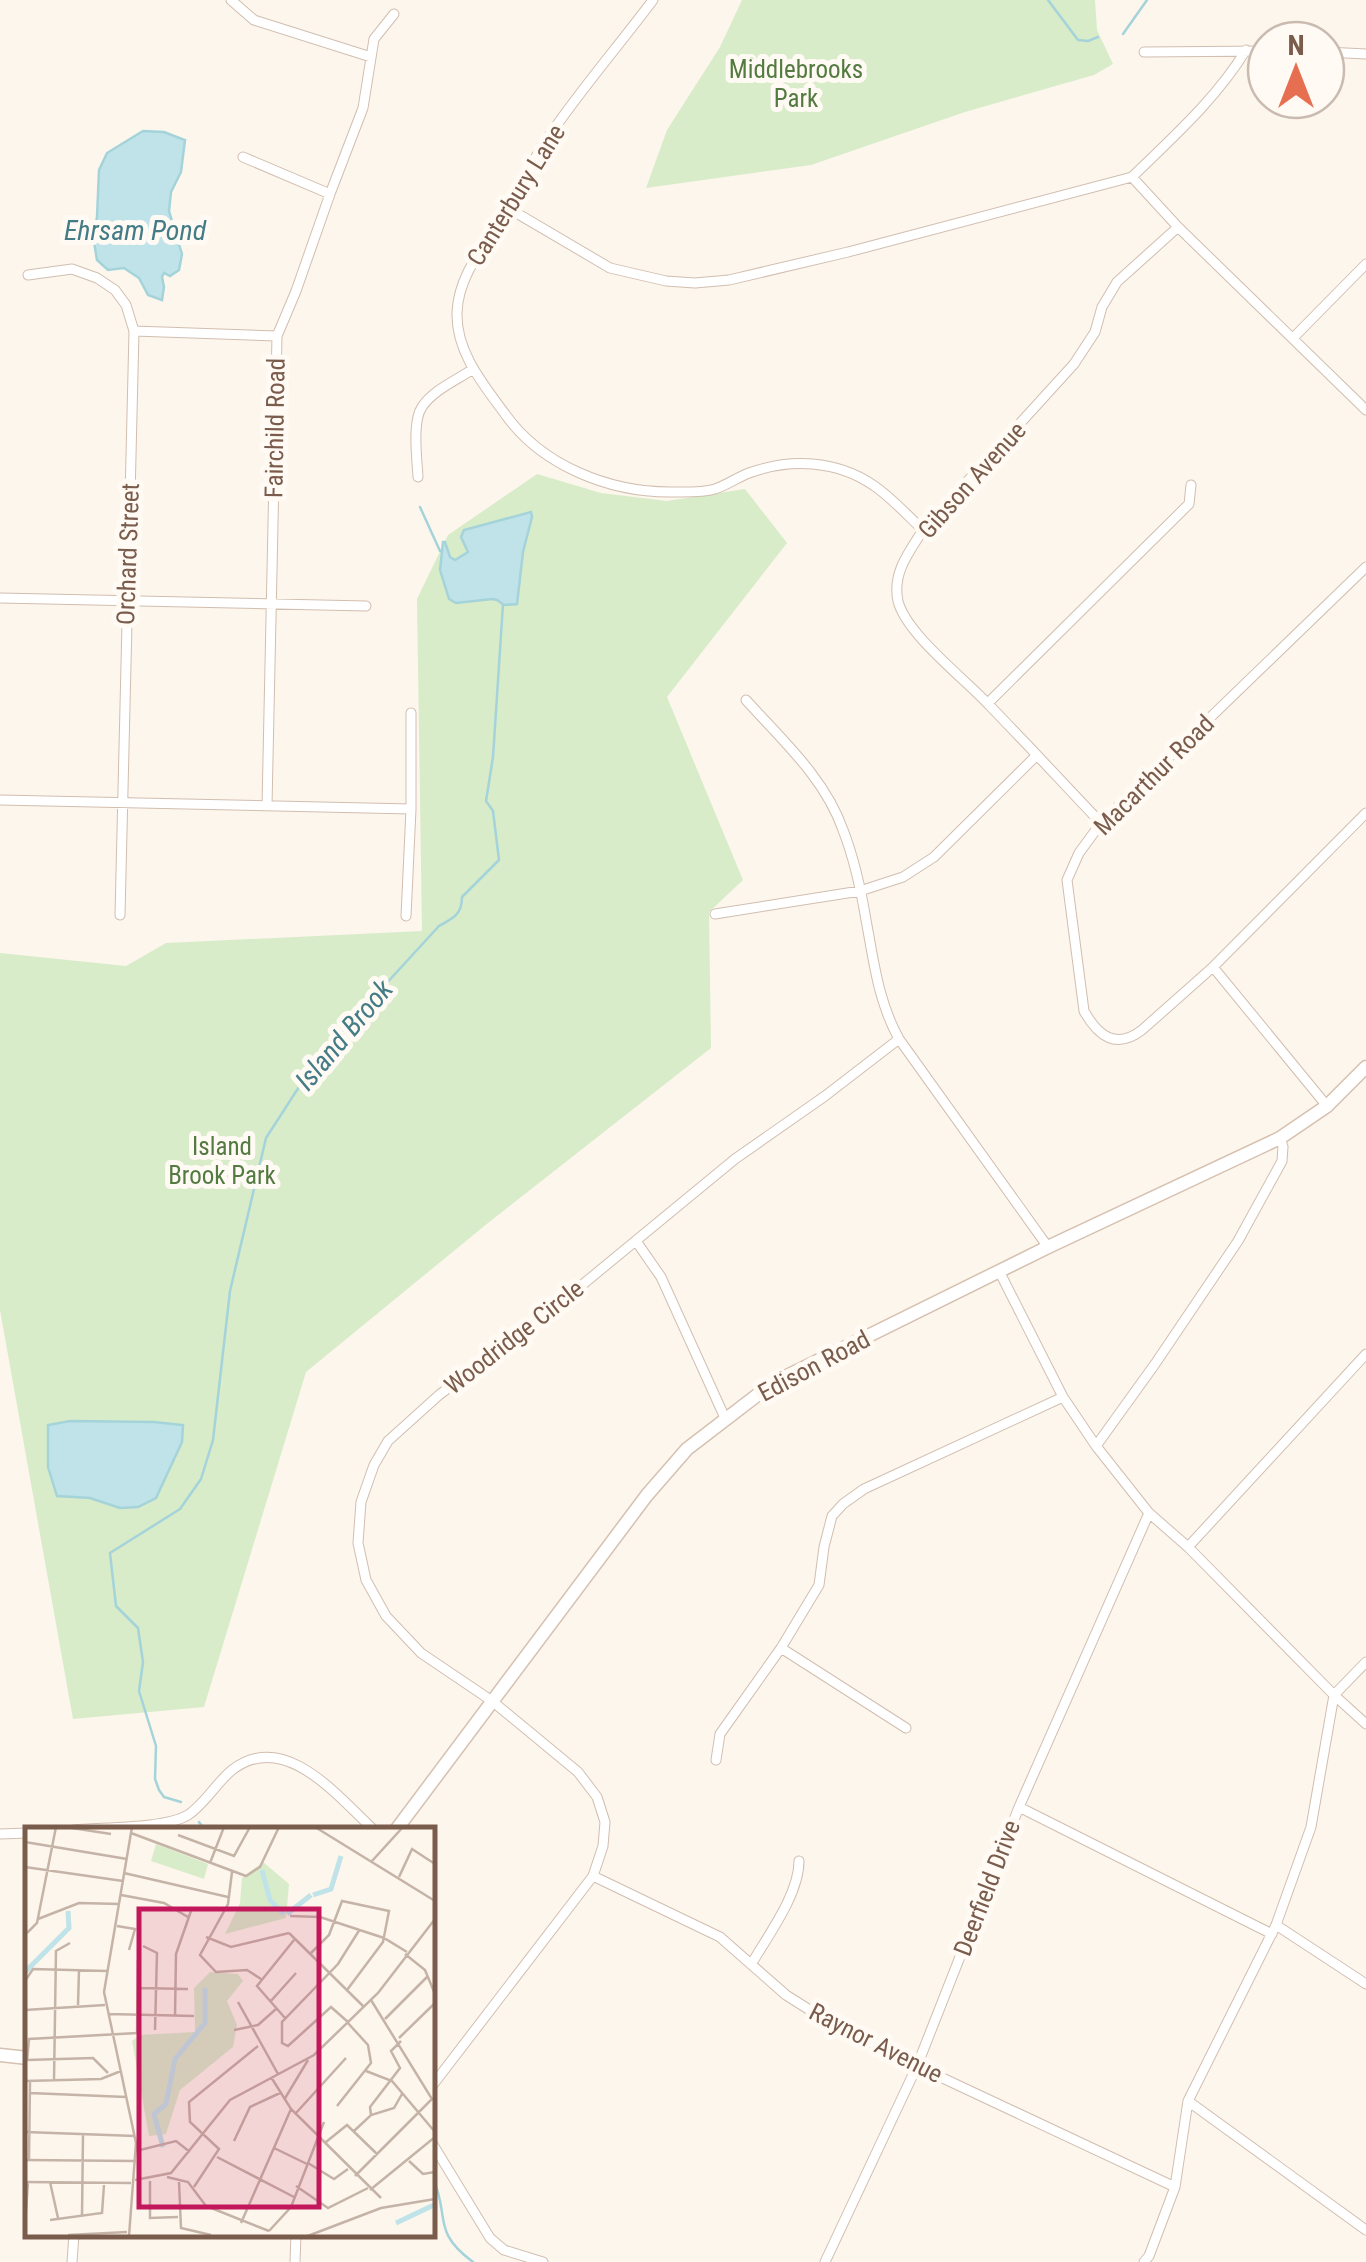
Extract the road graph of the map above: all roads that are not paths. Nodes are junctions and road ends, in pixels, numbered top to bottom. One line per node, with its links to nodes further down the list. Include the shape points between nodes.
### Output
1 (231, 0): 6 (street, via 254,20)
2 (653, 0): 10 (street, Canterbury Lane, via 544,144)
3 (394, 14): 6 (street, Fairchild Road)
4 (1246, 50): 5 (street); 8 (street, via 1201,109)
5 (1144, 52)
6 (370, 56): 9 (street, Fairchild Road, via 364,108)
7 (243, 157): 9 (street)
8 (1132, 178): 10 (street, via 848,252 695,283 610,268); 11 (street)
9 (330, 194): 15 (street, Fairchild Road)
10 (508, 208): 17 (street, Canterbury Lane, via 463,280 457,314)
11 (1178, 227): 16 (street); 21 (street, Gibson Avenue, via 1117,282 1074,364)
12 (1366, 264): 16 (street)
13 (28, 275): 14 (street, via 72,269 97,278 126,305)
14 (134, 330): 15 (street); 24 (street, Orchard Street)
15 (277, 336): 25 (street, Fairchild Road)
16 (1293, 338): 18 (street)
17 (473, 369): 19 (street, via 419,410); 21 (street, Canterbury Lane, via 517,431 584,476 624,488 712,490 782,462 815,464 854,473)
18 (1366, 410)
19 (418, 477)
20 (1191, 485): 28 (street, via 1189,504)
21 (924, 530): 28 (street, Gibson Avenue, via 896,582 899,605 933,651)
22 (1366, 567): 36 (street, Macarthur Road)
23 (0, 598): 24 (street)
24 (126, 600): 25 (street); 32 (street, Orchard Street)
25 (272, 606): 26 (street); 33 (street, Fairchild Road)
26 (366, 606)
27 (746, 700): 37 (street, via 827,796)
28 (988, 703): 30 (street, Gibson Avenue)
29 (411, 713): 34 (street)
30 (1037, 755): 36 (street, Gibson Avenue); 37 (street, via 934,857)
31 (0, 800): 32 (street)
32 (124, 803): 33 (street); 39 (street, Orchard Street)
33 (267, 806): 34 (street)
34 (411, 809): 40 (street)
35 (1366, 813): 41 (street, Macarthur Road)
36 (1102, 823): 41 (street, Macarthur Road, via 1067,880 1084,1011 1094,1028 1110,1039 1130,1039)
37 (860, 891): 38 (street); 42 (street, via 876,983)
38 (715, 914)
39 (120, 915)
40 (406, 916)
41 (1213, 967): 44 (street)
42 (899, 1039): 46 (street, Woodridge Circle); 47 (street)
43 (1366, 1067): 44 (street, Edison Road)
44 (1327, 1106): 45 (street, Edison Road)
45 (1280, 1138): 47 (street, Edison Road); 52 (street, via 1282,1161 1238,1241)
46 (636, 1241): 51 (street, via 662,1277); 58 (street, Woodridge Circle, via 388,1441 360,1502 358,1543 366,1580 386,1616 421,1653)
47 (1048, 1247): 48 (street, Edison Road)
48 (999, 1271): 50 (street); 51 (street, Edison Road, via 773,1383)
49 (1366, 1354): 54 (street)
50 (1064, 1397): 52 (street); 55 (street, via 843,1504 828,1529 819,1585)
51 (725, 1418): 58 (street, Edison Road, via 647,1495)
52 (1096, 1446): 53 (street)
53 (1149, 1513): 54 (street); 62 (street, Deerfield Drive)
54 (1188, 1548): 57 (street)
55 (780, 1648): 60 (street); 61 (street, via 720,1734)
56 (1366, 1662): 57 (street)
57 (1334, 1695): 59 (street); 70 (street, via 1310,1827)
58 (492, 1701): 65 (street, Edison Road); 69 (street, Woodridge Circle, via 578,1772 597,1798 605,1822)
59 (1366, 1724)
60 (906, 1728)
61 (716, 1760)
62 (1019, 1807): 70 (street); 75 (street, Deerfield Drive)
63 (109, 1827): 64 (street, via 190,1814 232,1769 256,1758 280,1758 305,1768)
64 (371, 1827)
65 (398, 1827)
66 (25, 1833): 67 (street)
67 (0, 1834)
68 (799, 1861): 71 (street, via 794,1888)
69 (592, 1876): 71 (street, Raynor Avenue, via 720,1937); 76 (street)
70 (1274, 1930): 72 (street); 77 (street)
71 (752, 1963): 75 (street, Raynor Avenue, via 816,2014)
72 (1366, 1984)
73 (0, 2056): 74 (street)
74 (25, 2058)
75 (917, 2066): 79 (street, Raynor Avenue); 86 (street, Deerfield Drive)
76 (435, 2082)
77 (1188, 2100): 79 (street); 80 (street)
78 (435, 2148): 85 (street, via 490,2238 504,2250)
79 (1175, 2187): 87 (street)
80 (1366, 2230)
81 (74, 2237): 83 (street)
82 (296, 2237): 84 (street)
83 (72, 2262)
84 (295, 2262)
85 (543, 2262)
86 (825, 2262)
87 (1144, 2262)

